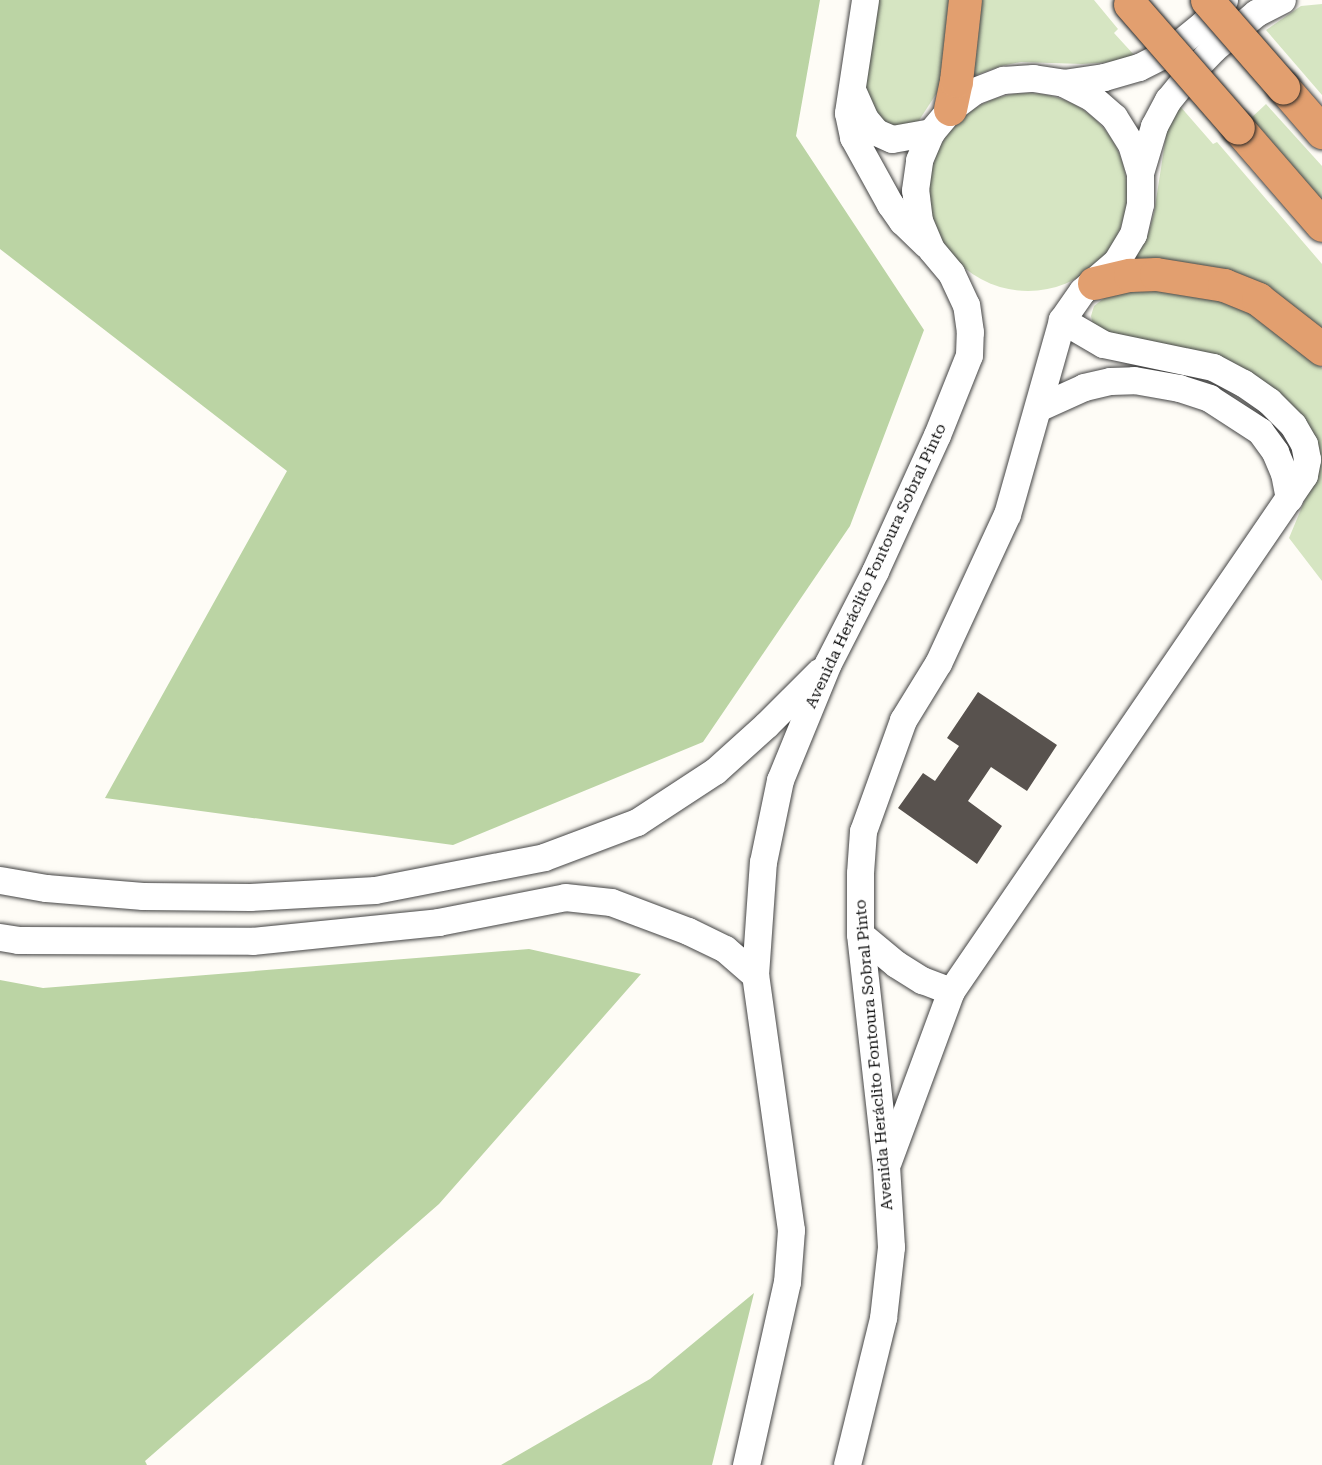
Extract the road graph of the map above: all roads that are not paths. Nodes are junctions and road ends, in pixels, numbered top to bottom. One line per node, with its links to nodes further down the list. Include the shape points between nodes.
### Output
1 (865, 0): 8 (street)
2 (965, 0): 9 (highway, via 956,81)
3 (1207, 0): 10 (highway, bridge)
4 (1224, 0): 7 (street, via 1203,24 1170,51 1139,67)
5 (1282, 0): 11 (street, via 1256,13 1188,75 1154,126)
6 (1128, 2): 12 (highway, bridge)
7 (1063, 83): 9 (street, via 1033,78 1003,80 974,91); 11 (street, via 1091,97 1114,117 1131,144)
8 (852, 88): 9 (street, via 865,119 876,132 892,139); 13 (street, via 848,113 858,147 896,213)
9 (941, 121): 13 (street, via 919,160 915,190 919,221)
10 (1322, 132)
11 (1140, 173): 14 (street, Avenida Heráclito Fontoura Sobral Pinto, via 1140,204 1133,234 1117,261)
12 (1322, 225)
13 (931, 249): 19 (street, Avenida Heráclito Fontoura Sobral Pinto, via 951,273 966,305 969,355 875,571)
14 (1088, 287): 15 (street, Avenida Heráclito Fontoura Sobral Pinto); 16 (highway, via 1130,275 1156,274 1224,285 1258,299)
15 (1062, 320): 17 (street, Avenida Heráclito Fontoura Sobral Pinto); 18 (street, via 1103,344 1213,367 1244,382 1269,401 1293,424 1306,451 1304,475)
16 (1322, 349)
17 (1040, 407): 18 (street, via 1084,387 1110,381 1134,380 1209,398 1260,431 1284,473); 21 (street, Avenida Heráclito Fontoura Sobral Pinto, via 1007,514 938,663 903,720 863,831)
18 (1289, 499): 24 (street)
19 (828, 663): 20 (street, via 715,771 637,822 544,857 375,890 250,897 143,896); 23 (street, Avenida Heráclito Fontoura Sobral Pinto, via 780,780 763,862)
20 (0, 880)
21 (860, 934): 24 (street, via 896,964); 25 (street, Avenida Heráclito Fontoura Sobral Pinto)
22 (0, 937): 23 (street, via 252,940 438,922 565,897 611,902 688,931 724,949)
23 (755, 975): 26 (street, Avenida Heráclito Fontoura Sobral Pinto, via 791,1230 787,1282)
24 (951, 991): 25 (street)
25 (886, 1165): 27 (street, Avenida Heráclito Fontoura Sobral Pinto, via 891,1247 883,1318)
26 (746, 1465)
27 (847, 1465)

